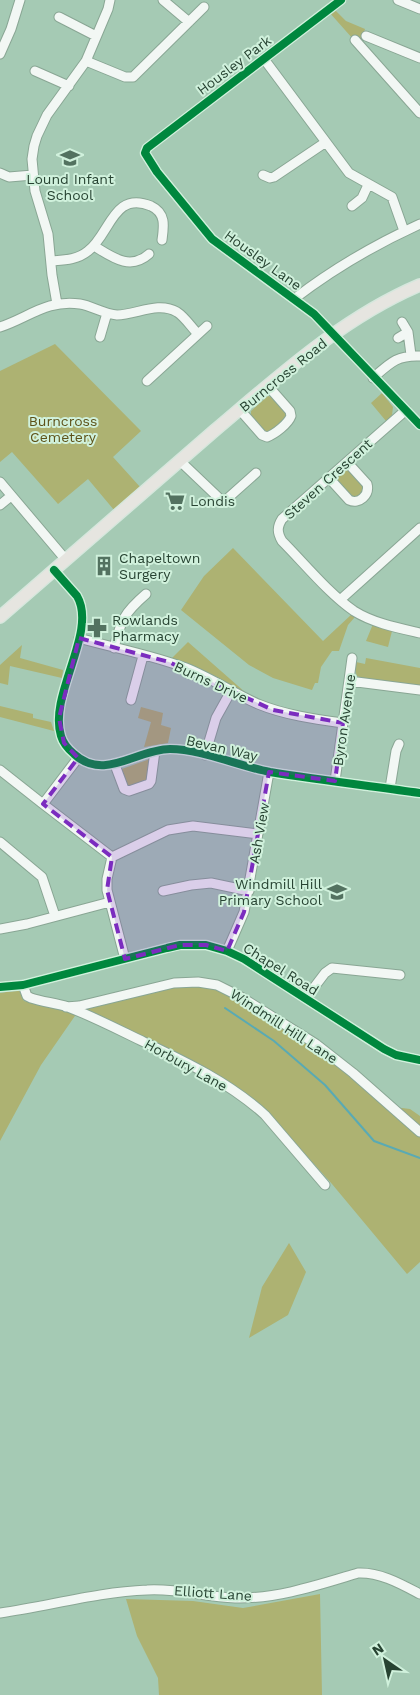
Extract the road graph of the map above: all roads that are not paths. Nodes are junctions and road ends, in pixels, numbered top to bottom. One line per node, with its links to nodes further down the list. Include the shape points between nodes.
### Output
1 (20, 0): 13 (street)
2 (110, 0): 10 (street)
3 (163, 0): 9 (street)
4 (340, 0): 15 (street, Housley Park)
5 (398, 0): 7 (street)
6 (204, 7): 9 (street)
7 (420, 9)
8 (69, 11): 10 (street, via 62,19)
9 (189, 22): 16 (street, via 133,77 125,77)
10 (96, 36): 16 (street)
11 (366, 36): 14 (street)
12 (355, 40): 19 (street)
13 (0, 54)
14 (420, 58)
15 (264, 59): 20 (street); 21 (street, Housley Park, via 154,142)
16 (86, 60): 18 (street)
17 (42, 71): 18 (street)
18 (69, 86): 23 (street, via 47,115 37,136)
19 (420, 113)
20 (326, 142): 24 (street, via 274,178); 25 (street, via 349,173)
21 (145, 153): 34 (street, Housley Lane, via 212,239)
22 (0, 173): 23 (street, via 9,177)
23 (32, 175): 32 (street, via 48,234)
24 (263, 175)
25 (368, 185): 26 (street, via 362,198); 28 (street, via 392,197)
26 (352, 206)
27 (420, 224): 28 (street)
28 (404, 231): 34 (street)
29 (162, 240): 30 (street, via 164,224 161,215 143,200 122,206)
30 (94, 246): 31 (street, via 127,263 137,262); 32 (street, via 78,257)
31 (149, 254)
32 (51, 261): 35 (street)
33 (420, 285): 42 (main road, Burncross Road)
34 (294, 298): 42 (street, Housley Lane)
35 (57, 304): 36 (street, via 80,304); 39 (street)
36 (107, 313): 41 (street, via 169,308 182,316); 43 (street)
37 (402, 322): 40 (street)
38 (207, 326): 41 (street)
39 (0, 327)
40 (408, 332): 44 (street); 45 (street)
41 (198, 334): 47 (street)
42 (334, 335): 46 (street, Housley Lane); 48 (main road, Burncross Road)
43 (100, 337)
44 (398, 338)
45 (416, 356): 46 (street, via 403,356 390,362)
46 (374, 378): 50 (street, Housley Lane)
47 (148, 381)
48 (268, 386): 49 (main road, Burncross Road); 49 (street, via 290,411 290,420 267,437)
49 (240, 410): 52 (main road, Burncross Road)
50 (406, 410): 51 (street, Housley Lane); 53 (street, Steven Crescent)
51 (420, 425)
52 (180, 461): 54 (street, via 221,500 228,498); 60 (main road, Burncross Road)
53 (347, 462): 55 (street, Steven Crescent); 55 (street, via 367,484 368,493 364,497 354,502 349,500)
54 (256, 473)
55 (329, 478): 63 (street, Steven Crescent, via 282,519 278,535)
56 (0, 482): 57 (street)
57 (11, 496): 58 (street); 60 (street)
58 (0, 505)
59 (420, 528): 63 (street)
60 (66, 560): 61 (main road, Burncross Road)
61 (54, 570): 64 (main road, Burncross Road); 66 (street, via 80,601 83,614)
62 (146, 594): 67 (street, via 122,619)
63 (340, 600): 65 (street, Steven Crescent, via 371,619)
64 (0, 617)
65 (420, 633)
66 (79, 638): 67 (street, Burns Drive); 78 (street, via 59,718 64,743)
67 (114, 648): 68 (street, Burns Drive)
68 (143, 656): 72 (street, Burns Drive, via 190,669); 73 (street)
69 (352, 658): 70 (street, Byron Avenue)
70 (349, 681): 71 (street); 74 (street, Byron Avenue)
71 (420, 690)
72 (231, 691): 74 (street, Burns Drive, via 290,715); 77 (street, via 216,718)
73 (131, 700)
74 (343, 723): 82 (street, Byron Avenue)
75 (400, 744): 83 (street)
76 (155, 751): 77 (street, Bevan Way, via 179,750); 79 (street, Bevan Way); 79 (street, via 149,784 129,791 124,789)
77 (205, 755): 81 (street, Bevan Way)
78 (78, 758): 79 (street, Bevan Way, via 97,766); 85 (street)
79 (115, 765)
80 (0, 770): 85 (street)
81 (270, 772): 82 (street, Bevan Way); 86 (street, Ash View)
82 (335, 781): 83 (street, Bevan Way)
83 (390, 788): 84 (street, Bevan Way)
84 (420, 793)
85 (43, 804): 88 (street)
86 (258, 834): 88 (street, via 193,826 168,830); 89 (street, Ash View)
87 (0, 842): 92 (street, via 42,877)
88 (112, 857): 91 (street, via 107,879)
89 (249, 891): 90 (street, via 211,884 191,885); 94 (street, Ash View, via 241,922)
90 (169, 892)
91 (110, 902): 92 (street); 95 (street)
92 (55, 916): 93 (street)
93 (0, 929)
94 (227, 951): 95 (street, Chapel Road, via 206,945 180,946); 99 (street, Chapel Road)
95 (125, 959): 97 (street, Chapel Road)
96 (395, 977): 99 (street, via 332,968 324,973)
97 (24, 985): 98 (street, Chapel Road); 100 (street, Horbury Lane, via 27,996)
98 (0, 987)
99 (306, 998): 101 (street, Chapel Road, via 384,1049)
100 (66, 1007): 102 (street, Windmill Hill Lane, via 174,983 217,984 316,1044); 103 (street, Horbury Lane, via 183,1060 256,1108)
101 (420, 1060)
102 (420, 1132)
103 (326, 1185)
104 (420, 1594): 105 (street, Elliott Lane, via 382,1576 358,1573 270,1596 234,1598 148,1590)
105 (0, 1613)

